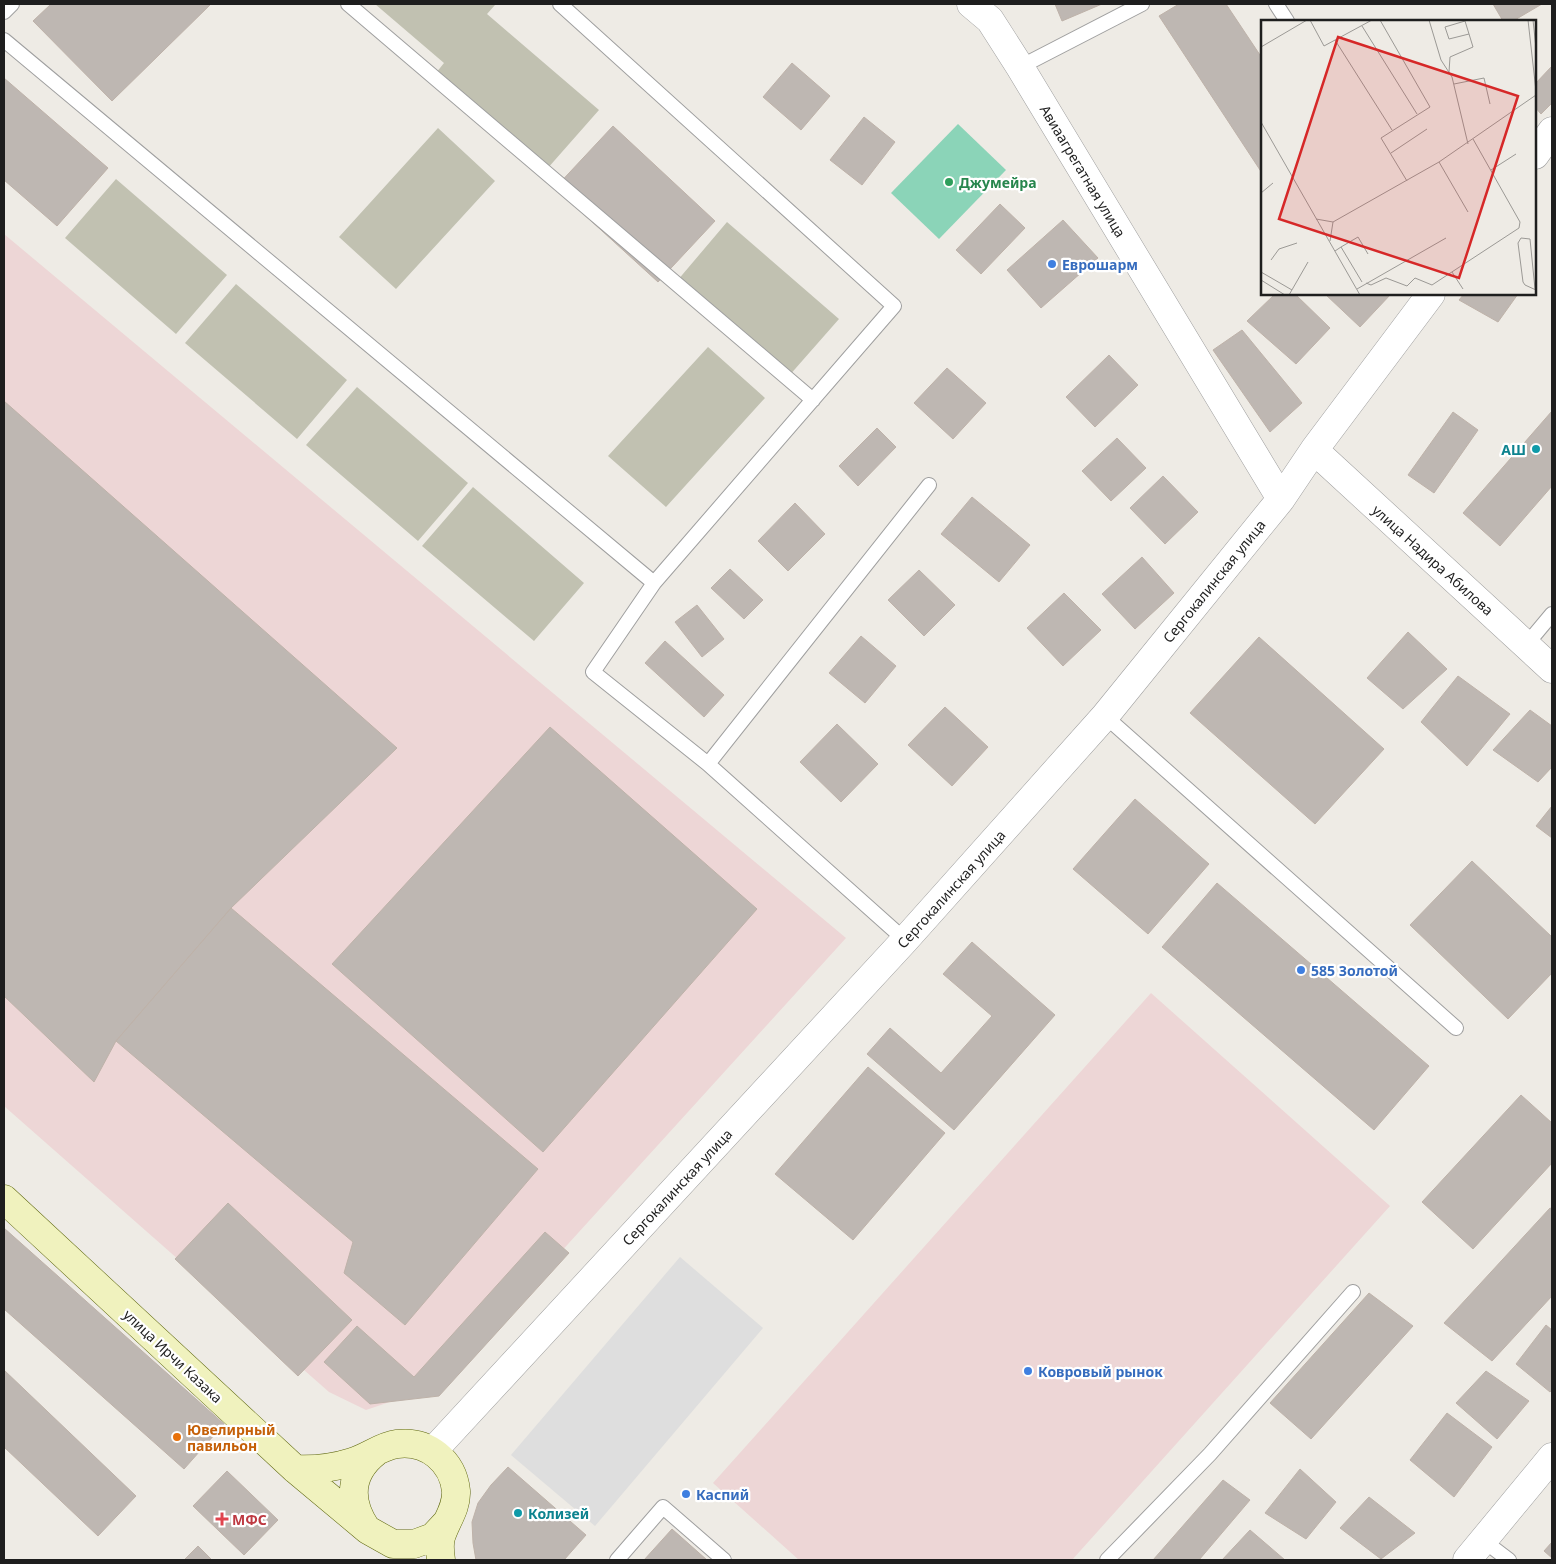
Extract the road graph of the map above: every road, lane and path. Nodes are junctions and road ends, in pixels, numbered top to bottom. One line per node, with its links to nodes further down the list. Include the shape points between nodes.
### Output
1 (12, 4): 7 (lane)
2 (348, 4): 14 (lane)
3 (560, 4): 14 (lane, via 894,306)
4 (971, 4): 10 (street, Авиаагрегатная улица, via 990,20)
5 (1142, 4): 10 (lane)
6 (1276, 4): 8 (lane)
7 (4, 12)
8 (1286, 20)
9 (4, 40): 18 (lane)
10 (1020, 67): 17 (street, Авиаагрегатная улица)
11 (1552, 131): 12 (street)
12 (1536, 154)
13 (1430, 295): 15 (street, Сергокалинская улица)
14 (813, 400): 18 (lane)
15 (1314, 450): 17 (street, Сергокалинская улица); 20 (street, улица Надира Абилова)
16 (929, 484): 23 (lane)
17 (1281, 499): 22 (street, Сергокалинская улица)
18 (654, 583): 23 (lane, via 594,672)
19 (1552, 614): 20 (lane)
20 (1526, 645): 21 (street, улица Надира Абилова)
21 (1552, 669)
22 (1105, 716): 24 (street, Сергокалинская улица); 25 (lane)
23 (708, 764): 24 (lane)
24 (905, 940): 29 (street, Сергокалинская улица)
25 (1456, 1028)
26 (4, 1199): 31 (main road, улица Ирчи Казака)
27 (1353, 1292): 39 (lane, via 1210,1454)
28 (379, 1449): 29 (main road, via 397,1444 416,1444); 31 (main road, via 353,1462 316,1470); 33 (main road, via 358,1472 354,1487 354,1502)
29 (433, 1451): 32 (main road, via 453,1476 456,1492)
30 (1552, 1457): 34 (street)
31 (295, 1469): 33 (main road, улица Ирчи Казака)
32 (448, 1522): 33 (main road, via 433,1537 414,1544 394,1544); 36 (main road, via 441,1539)
33 (368, 1530): 35 (main road)
34 (1475, 1550): 40 (lane)
35 (400, 1560)
36 (440, 1560)
37 (618, 1560): 38 (lane, via 663,1507)
38 (724, 1560)
39 (1107, 1560)
40 (1509, 1560)

